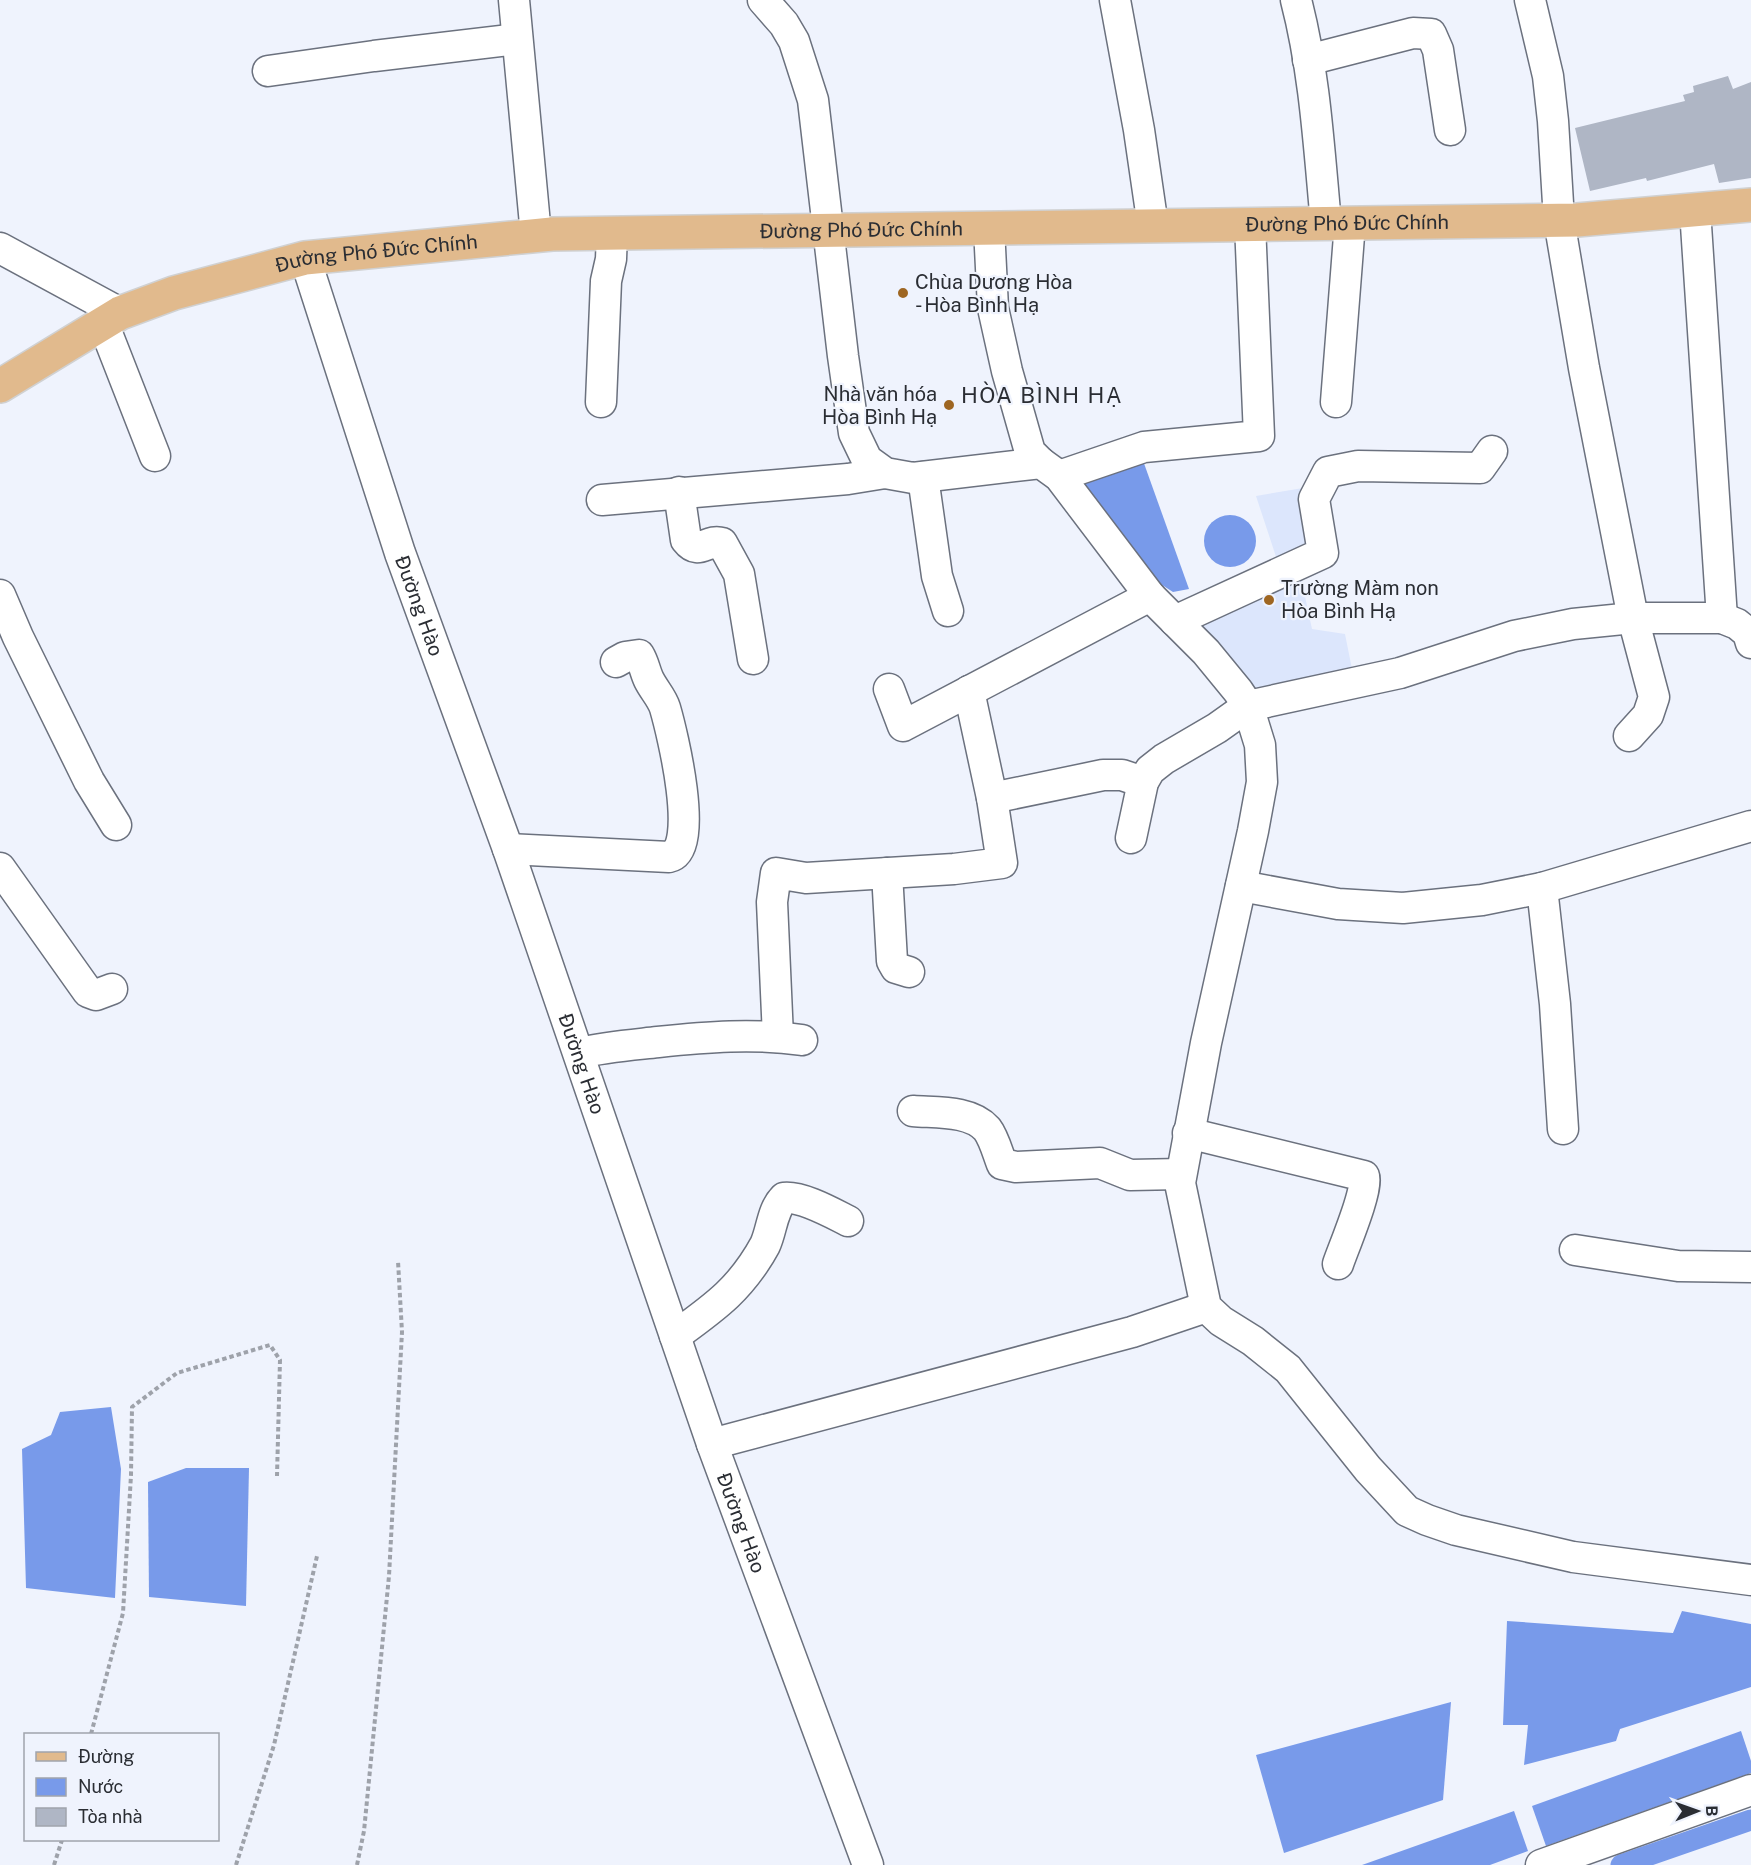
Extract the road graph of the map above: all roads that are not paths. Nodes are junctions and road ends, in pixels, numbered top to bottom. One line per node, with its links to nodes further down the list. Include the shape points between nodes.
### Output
1 (514, 0): 6 (street)
2 (763, 0): 17 (street, via 794,41 809,82)
3 (1115, 0): 15 (street)
4 (1296, 0): 7 (street)
5 (1530, 0): 12 (street, via 1548,76)
6 (517, 39): 8 (street); 19 (street)
7 (1308, 60): 9 (street, via 1413,33 1431,34 1438,50); 13 (street)
8 (268, 71)
9 (1450, 130)
10 (1751, 205): 11 (main road, Đường Phó Đức Chính)
11 (1695, 210): 12 (main road, Đường Phó Đức Chính); 37 (street)
12 (1559, 220): 13 (main road, Đường Phó Đức Chính); 36 (street)
13 (1338, 223): 14 (main road, Đường Phó Đức Chính); 25 (street)
14 (1250, 224): 15 (main road, Đường Phó Đức Chính); 28 (street, via 1259,436 1144,447)
15 (1153, 226): 16 (main road, Đường Phó Đức Chính)
16 (989, 228): 17 (main road, Đường Phó Đức Chính); 28 (street, via 993,308 1002,350 1030,452)
17 (829, 229): 18 (main road, Đường Phó Đức Chính); 29 (street, via 854,433 867,460)
18 (612, 232): 19 (main road, Đường Phó Đức Chính); 24 (street)
19 (536, 236): 21 (main road, Đường Phó Đức Chính)
20 (0, 248): 22 (street)
21 (305, 258): 22 (main road, Đường Phó Đức Chính, via 174,293); 51 (street, Đường Hào, via 400,553)
22 (112, 318): 23 (main road, Đường Phó Đức Chính); 27 (street)
23 (0, 386)
24 (601, 402)
25 (1336, 402)
26 (1492, 452): 38 (street, via 1480,468 1358,466 1328,472 1314,499 1323,553)
27 (155, 456)
28 (1050, 469): 30 (street); 34 (street)
29 (885, 473): 30 (street); 31 (street)
30 (923, 477): 35 (street, via 937,576)
31 (679, 492): 32 (street); 40 (street, via 686,540 695,547 722,543 735,566)
32 (602, 500)
33 (0, 595): 48 (street, via 96,796)
34 (1150, 596): 38 (street); 43 (street)
35 (948, 611)
36 (1633, 618): 37 (street); 44 (street, via 1573,624 1514,636 1400,674); 45 (street, via 1654,698 1648,715)
37 (1722, 618): 39 (street, via 1748,633)
38 (1175, 621): 44 (street, via 1206,652)
39 (1751, 643)
40 (753, 659)
41 (615, 662): 51 (street, via 639,655 665,708 683,798 684,827 679,851 669,857)
42 (889, 689): 43 (street, via 903,726)
43 (969, 691): 47 (street)
44 (1248, 706): 46 (street, via 1164,759); 54 (street, via 1260,745 1262,782)
45 (1629, 736)
46 (1143, 782): 47 (street, via 1122,775 1103,775); 50 (street)
47 (992, 798): 53 (street, via 1002,863)
48 (116, 825)
49 (1751, 826): 55 (street)
50 (1131, 838)
51 (508, 849): 58 (street, Đường Hào)
52 (0, 868): 57 (street, via 88,992 96,995)
53 (887, 873): 56 (street, via 892,962 896,968); 58 (street, via 806,878 776,873 772,902 790,1038 721,1037)
54 (1241, 886): 55 (street, via 1338,904 1403,908 1482,900); 61 (street)
55 (1542, 888): 60 (street)
56 (909, 972)
57 (112, 989)
58 (579, 1053): 68 (street, Đường Hào)
59 (913, 1111): 62 (street, via 970,1118 987,1129 1002,1164 1016,1167 1100,1163 1130,1175)
60 (1563, 1129)
61 (1188, 1133): 62 (street); 65 (street, via 1364,1176 1367,1181)
62 (1181, 1174): 67 (street)
63 (848, 1221): 68 (street, via 804,1201 784,1198 764,1246 740,1284)
64 (1575, 1250): 66 (street, via 1678,1266)
65 (1338, 1264)
66 (1751, 1267)
67 (1206, 1307): 69 (street, via 1132,1332); 70 (street, via 1288,1369 1368,1469 1407,1510 1456,1530 1573,1557)
68 (675, 1336): 69 (street, Đường Hào)
69 (712, 1444): 72 (street, Đường Hào)
70 (1751, 1580)
71 (1751, 1790): 73 (street)
72 (868, 1865)
73 (1541, 1865)

